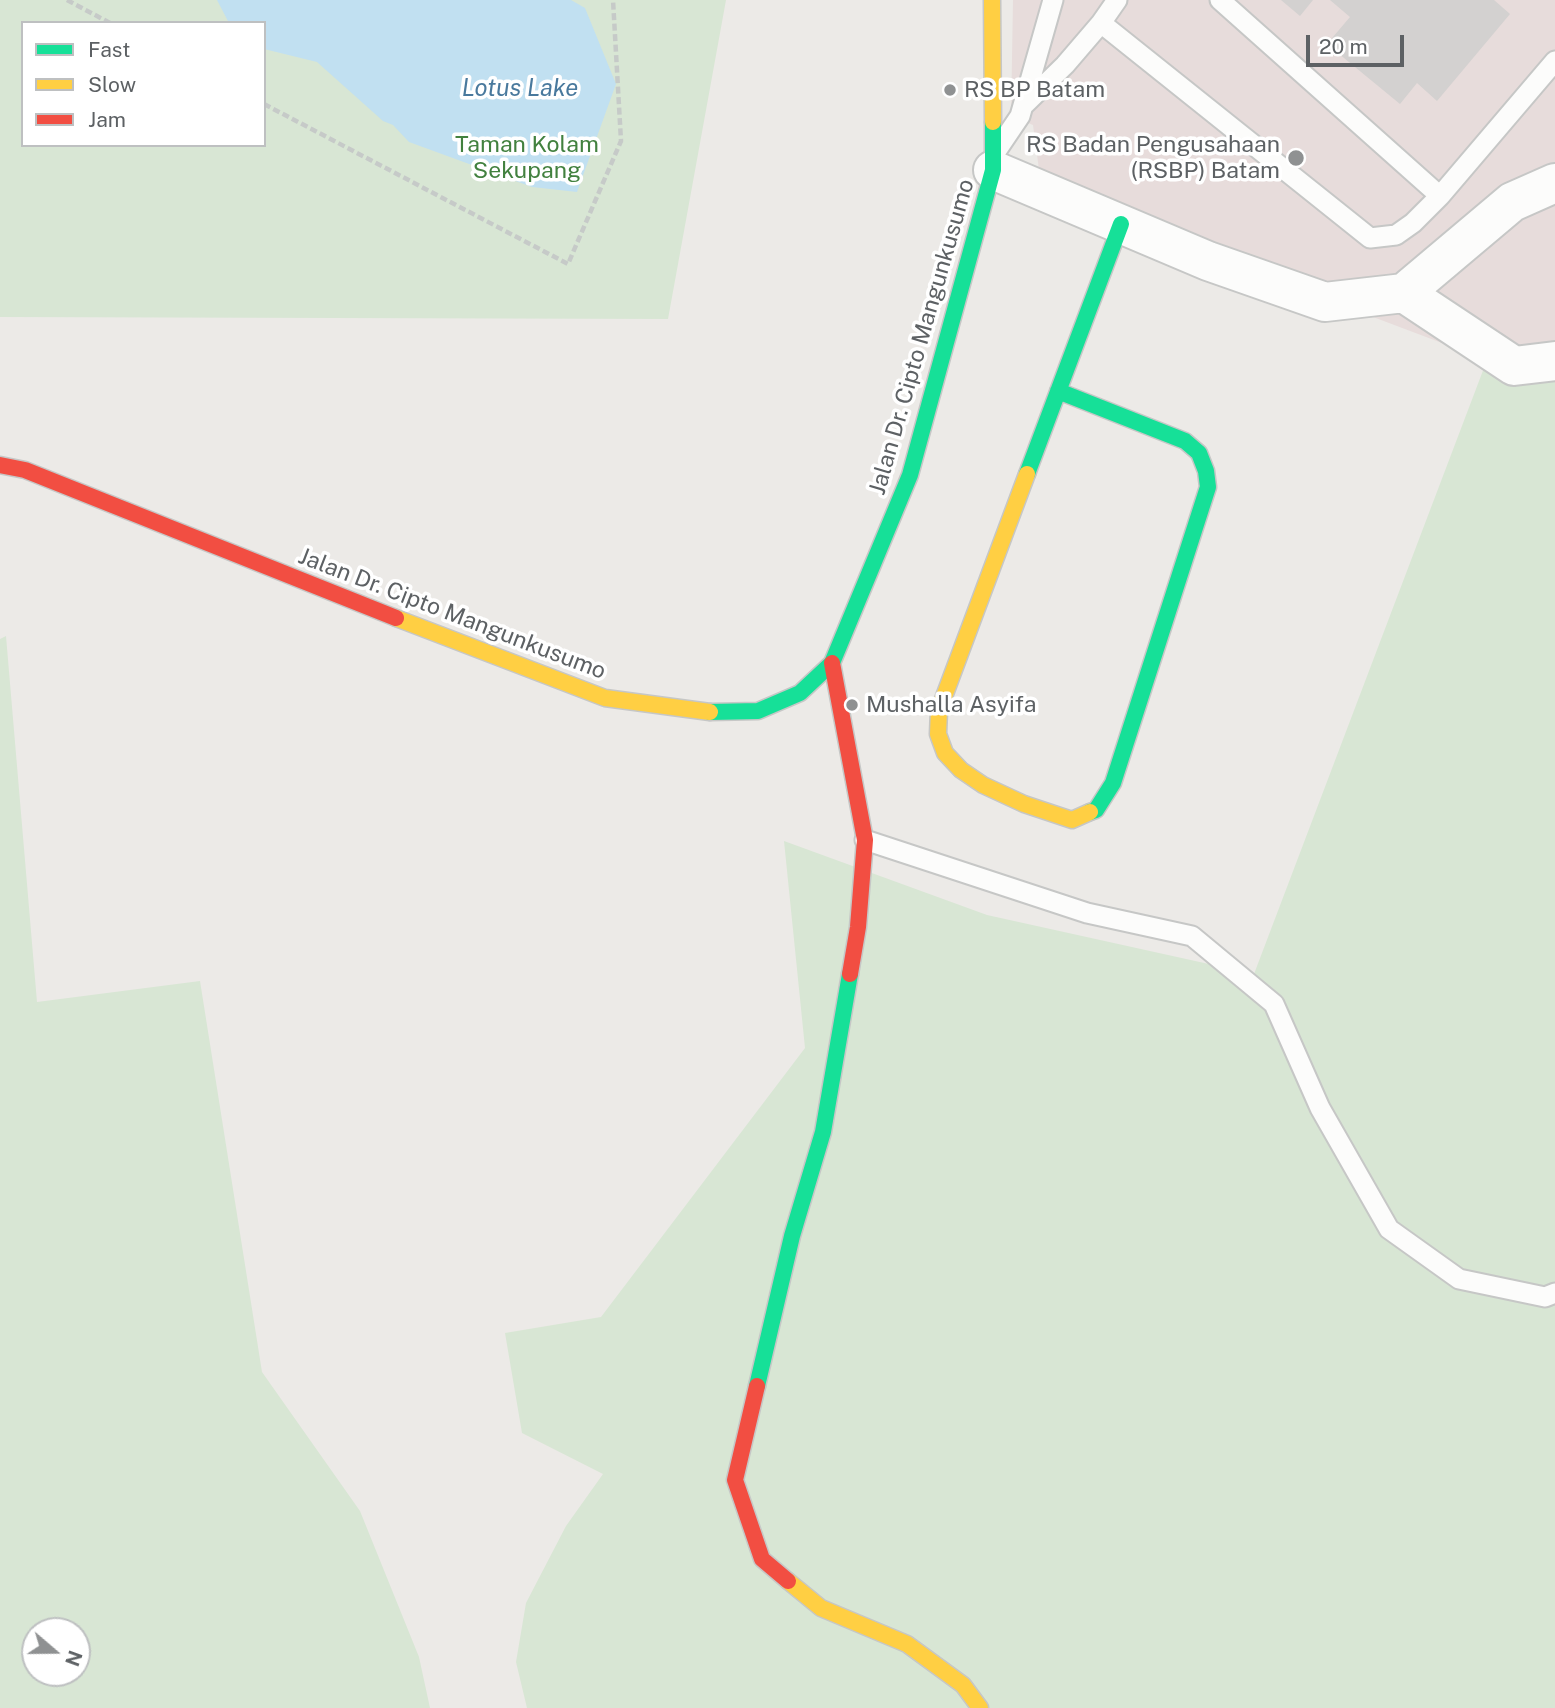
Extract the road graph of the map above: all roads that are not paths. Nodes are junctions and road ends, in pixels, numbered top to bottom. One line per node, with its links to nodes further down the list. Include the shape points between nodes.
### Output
1 (992, 0): 8 (street, Jalan Dr. Cipto Mangunkusumo)
2 (1053, 0): 7 (lane)
3 (1117, 0): 5 (lane)
4 (1220, 0): 10 (lane)
5 (1101, 23): 7 (lane); 10 (lane, via 1370,238 1396,235)
6 (1555, 61): 10 (lane)
7 (1023, 105): 8 (lane)
8 (993, 163): 11 (street); 16 (street, Jalan Dr. Cipto Mangunkusumo, via 910,475)
9 (1555, 183): 12 (street, via 1512,202)
10 (1440, 197)
11 (1121, 224): 12 (street, via 1325,302); 14 (street)
12 (1404, 293): 13 (street, via 1514,366)
13 (1555, 361)
14 (1058, 391): 14 (street, via 939,710 938,734 946,753 983,785 1072,820 1096,810 1113,783 1208,488 1199,453 1185,442)
15 (0, 465): 16 (street, Jalan Dr. Cipto Mangunkusumo, via 25,470 605,698 709,712 758,711 800,693)
16 (832, 663): 17 (street)
17 (865, 839): 18 (lane, via 1087,913 1192,936 1275,1004 1320,1108 1389,1229 1459,1279 1545,1297); 19 (street, via 858,927 823,1132 792,1236 735,1480 761,1559 821,1608 907,1644 963,1685)
18 (1555, 1293)
19 (980, 1708)

